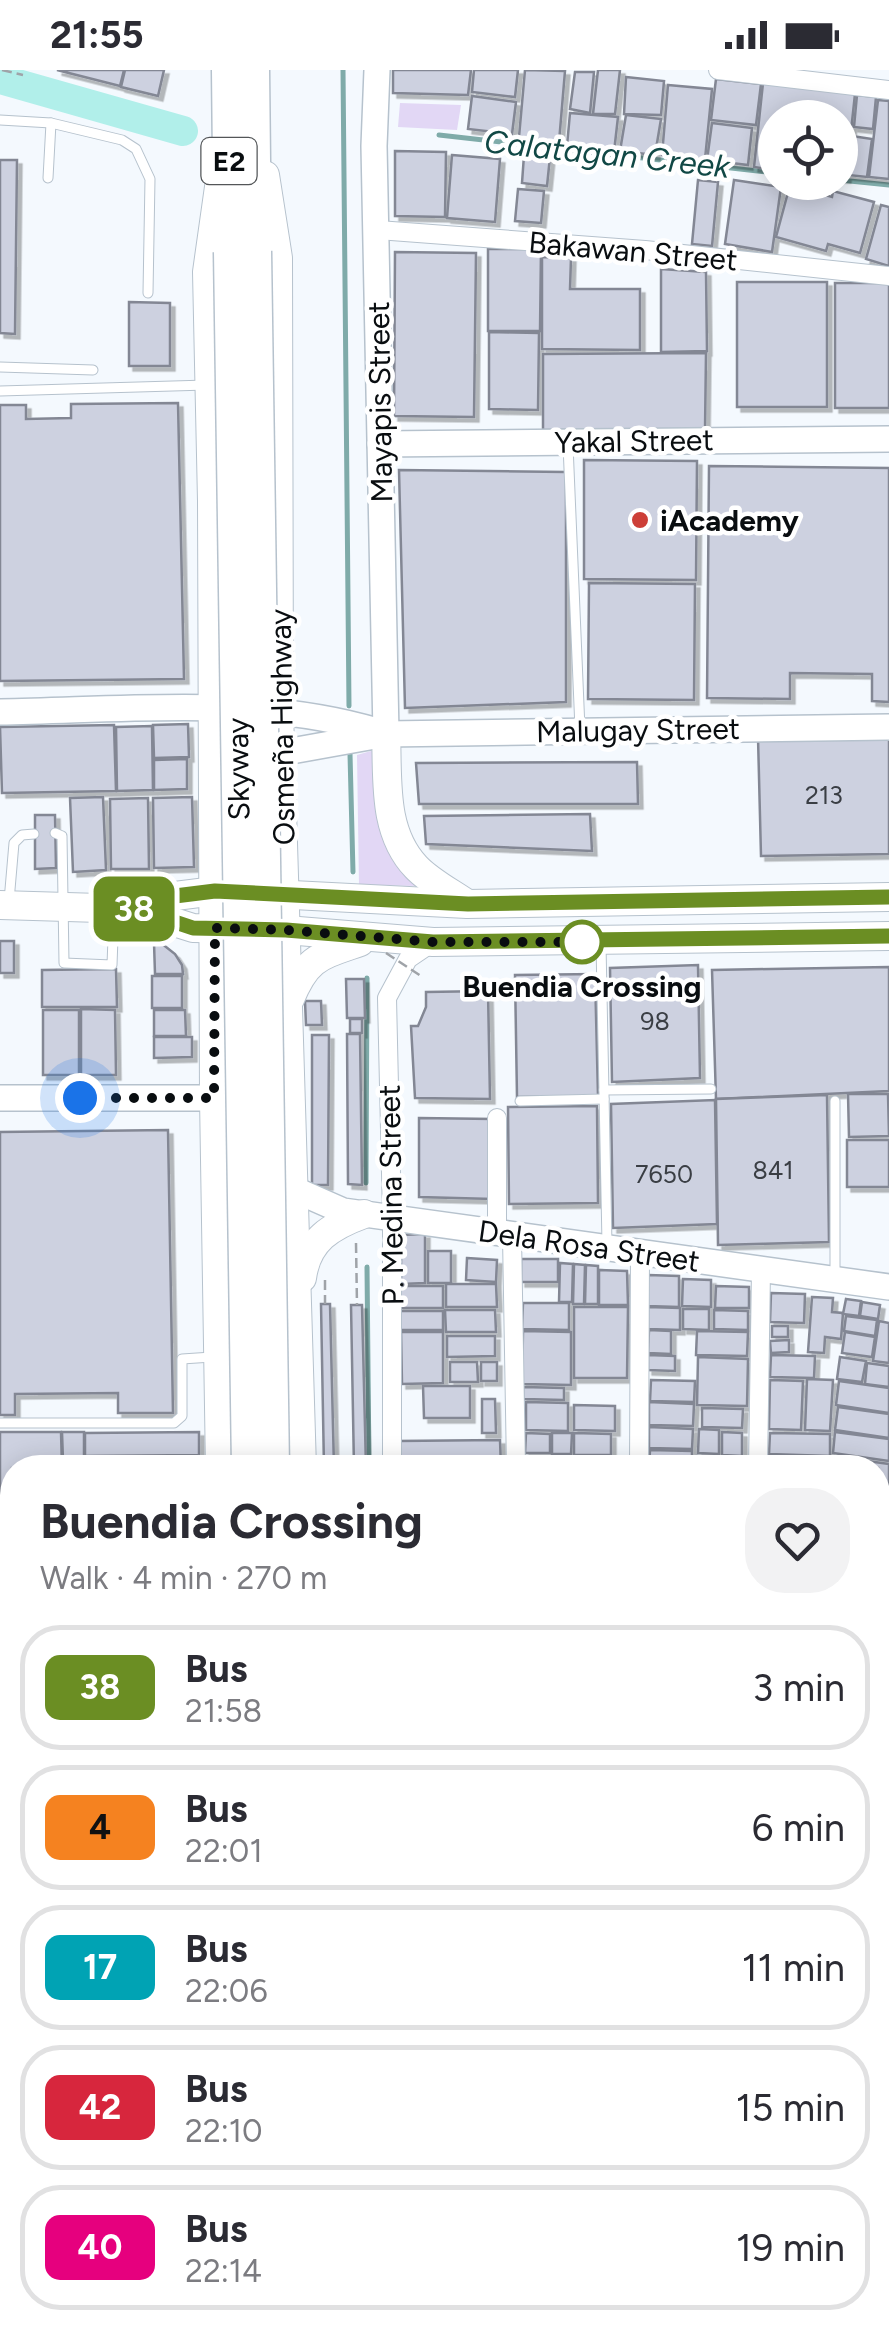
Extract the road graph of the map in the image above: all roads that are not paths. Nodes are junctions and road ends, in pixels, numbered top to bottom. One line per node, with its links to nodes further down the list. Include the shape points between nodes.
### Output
1 (219, 70): 11 (main road)
2 (228, 70): 69 (highway, Skyway / E2, bridge)
3 (253, 70): 70 (highway, Skyway / E2, bridge)
4 (262, 70): 10 (main road, Osmeña Highway)
5 (718, 70): 7 (street)
6 (375, 80): 13 (street, Mayapis Street)
7 (889, 90)
8 (0, 120): 9 (lane)
9 (51, 123): 12 (lane); 17 (lane, via 136,149 150,179)
10 (264, 168): 14 (main road, Osmeña Highway); 27 (main road, Osmeña Highway, via 278,258)
11 (222, 171): 15 (main road); 20 (main road, via 206,272)
12 (48, 178)
13 (378, 230): 16 (street, Bakawan Street); 24 (street, Mayapis Street)
14 (260, 250)
15 (224, 270)
16 (889, 276)
17 (148, 293)
18 (0, 367): 19 (lane)
19 (93, 370)
20 (208, 385): 21 (lane); 25 (main road)
21 (0, 391)
22 (889, 439): 23 (street, Yakal Street)
23 (568, 442): 24 (street, Yakal Street); 29 (lane)
24 (380, 444): 30 (street, Mayapis Street)
25 (213, 709): 26 (street, Malugay Street); 27 (street, Malugay Street); 31 (main road)
26 (0, 712)
27 (280, 712): 30 (street, Malugay Street); 32 (main road, Osmeña Highway)
28 (889, 726): 29 (street, Malugay Street)
29 (580, 731): 30 (street, Malugay Street)
30 (386, 734): 32 (street, Malugay Street); 38 (main road, via 389,812 402,850 418,870)
31 (213, 752): 32 (street, Malugay Street); 35 (main road)
32 (280, 753): 36 (main road, Osmeña Highway)
33 (56, 833): 40 (lane, via 62,836)
34 (34, 834): 39 (lane, via 14,843)
35 (215, 891): 36 (main road); 41 (main road); 42 (main road)
36 (284, 894): 38 (main road); 43 (main road, Osmeña Highway)
37 (889, 897): 38 (main road)
38 (468, 904)
39 (4, 905): 40 (main road)
40 (65, 906): 41 (main road); 41 (lane, via 62,962 111,966)
41 (124, 908): 42 (main road)
42 (215, 928): 43 (main road); 52 (main road)
43 (286, 930): 47 (main road); 48 (main road, Osmeña Highway)
44 (889, 936): 46 (main road)
45 (433, 942): 46 (main road); 47 (main road); 58 (street, P. Medina Street, via 408,958 387,998)
46 (601, 942): 50 (lane)
47 (379, 945): 48 (main road, via 325,952 310,962)
48 (287, 1005): 56 (main road, Osmeña Highway)
49 (711, 1089): 50 (lane)
50 (604, 1094): 53 (lane); 60 (lane)
51 (0, 1098): 52 (street)
52 (214, 1098): 66 (main road)
53 (520, 1100)
54 (834, 1101): 63 (lane)
55 (496, 1118): 59 (street)
56 (293, 1188): 57 (street, Dela Rosa Street); 65 (main road, Osmeña Highway)
57 (360, 1215): 58 (street, Dela Rosa Street); 65 (main road, via 334,1225 312,1248)
58 (392, 1218): 59 (street, Dela Rosa Street); 72 (street, P. Medina Street)
59 (504, 1235): 60 (street, Dela Rosa Street); 73 (street)
60 (607, 1249): 61 (street, Dela Rosa Street)
61 (640, 1253): 62 (street, Dela Rosa Street); 74 (street)
62 (761, 1270): 63 (street, Dela Rosa Street); 75 (street)
63 (835, 1280): 64 (street, Dela Rosa Street)
64 (889, 1288)
65 (297, 1314): 71 (main road, Osmeña Highway)
66 (218, 1357): 67 (lane, via 182,1360 182,1416 174,1423); 68 (main road)
67 (0, 1423)
68 (220, 1455)
69 (248, 1455)
70 (273, 1455)
71 (302, 1455)
72 (392, 1455)
73 (515, 1455)
74 (639, 1455)
75 (758, 1455)

